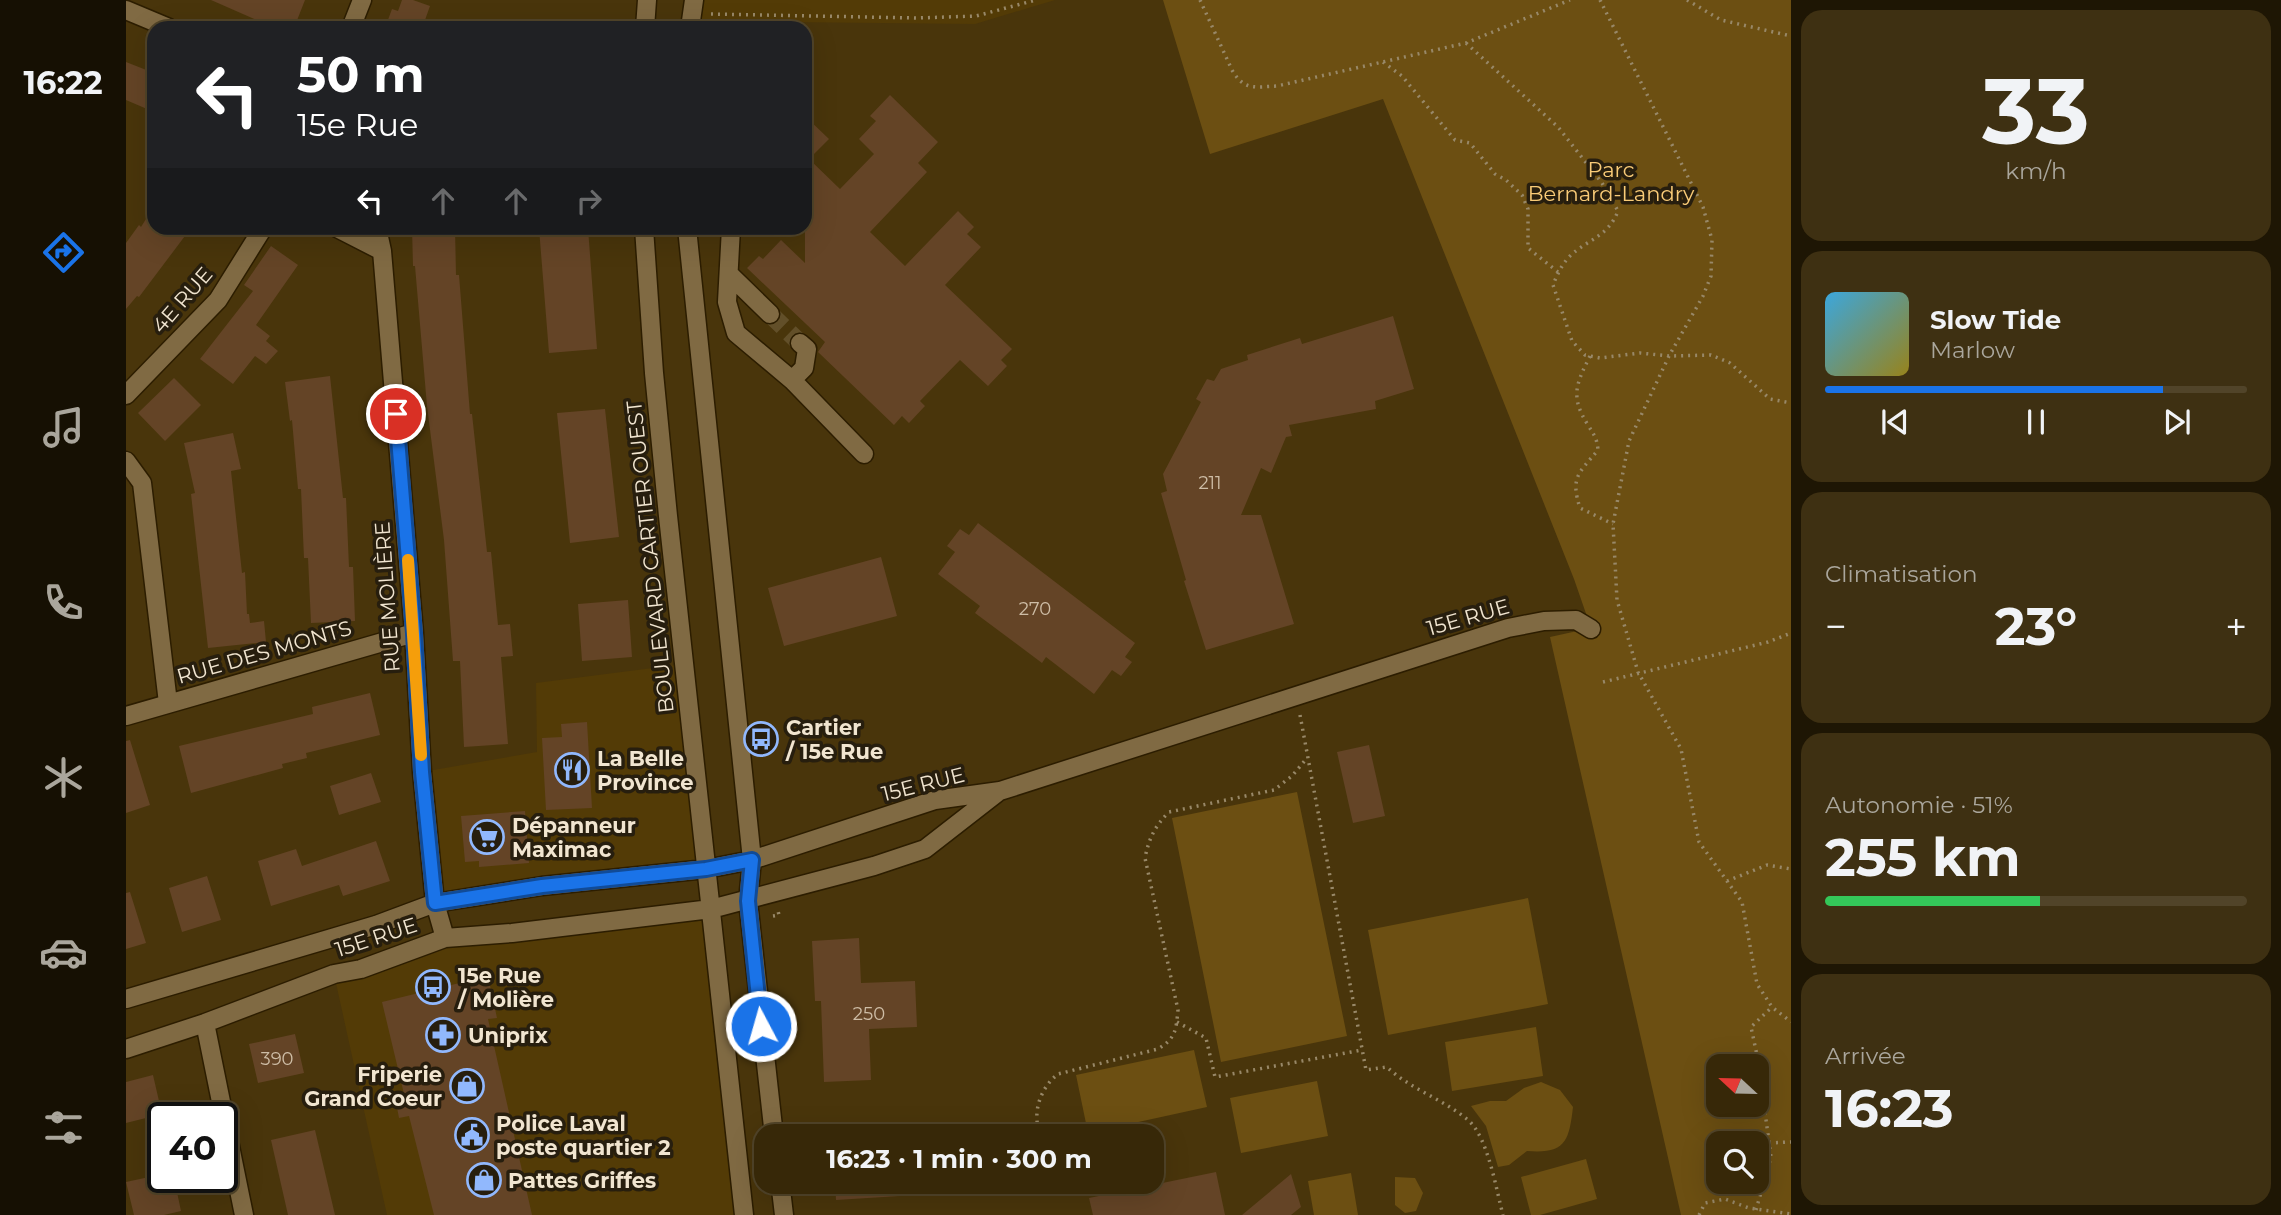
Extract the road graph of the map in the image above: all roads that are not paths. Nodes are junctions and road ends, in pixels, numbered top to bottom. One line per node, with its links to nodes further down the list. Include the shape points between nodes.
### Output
1 (362, 0): 5 (street)
2 (647, 0): 6 (street)
3 (126, 10): 4 (street)
4 (152, 21)
5 (354, 21)
6 (646, 21)
7 (259, 235): 18 (street, 4E RUE, via 218,300)
8 (351, 235): 13 (street)
9 (379, 235): 13 (street, RUE MOLIÈRE)
10 (645, 235): 27 (street, BOULEVARD CARTIER OUEST, via 658,412)
11 (688, 235): 26 (street)
12 (731, 235): 14 (street)
13 (382, 251): 22 (street, RUE MOLIÈRE)
14 (730, 275): 15 (street); 17 (street, via 727,302 736,333)
15 (771, 314)
16 (800, 343): 17 (street, via 807,349 804,368)
17 (792, 380): 19 (street)
18 (126, 395)
19 (864, 454)
20 (126, 461): 23 (street, via 142,482)
21 (1591, 629): 25 (street, 15E RUE, via 1576,620 1508,628)
22 (414, 633): 23 (street, RUE DES MONTS); 29 (street, RUE MOLIÈRE)
23 (168, 703): 24 (street, RUE DES MONTS)
24 (126, 716)
25 (1000, 791): 26 (street, 15E RUE, via 935,800); 28 (street, 15E RUE, via 926,849)
26 (752, 860): 27 (street, 15E RUE); 28 (street)
27 (706, 869): 29 (street, 15E RUE, via 542,886); 30 (street, BOULEVARD CARTIER OUEST)
28 (748, 901): 30 (street, 15E RUE); 35 (street)
29 (435, 903): 31 (street, RUE MOLIÈRE); 32 (street, 15E RUE, via 376,925)
30 (711, 909): 31 (street, 15E RUE); 38 (street, BOULEVARD CARTIER OUEST)
31 (445, 938): 33 (street, 15E RUE)
32 (126, 999)
33 (205, 1023): 34 (street, 15E RUE); 37 (street)
34 (126, 1049)
35 (773, 1124)
36 (782, 1194): 39 (street)
37 (244, 1215)
38 (744, 1215)
39 (784, 1215)

